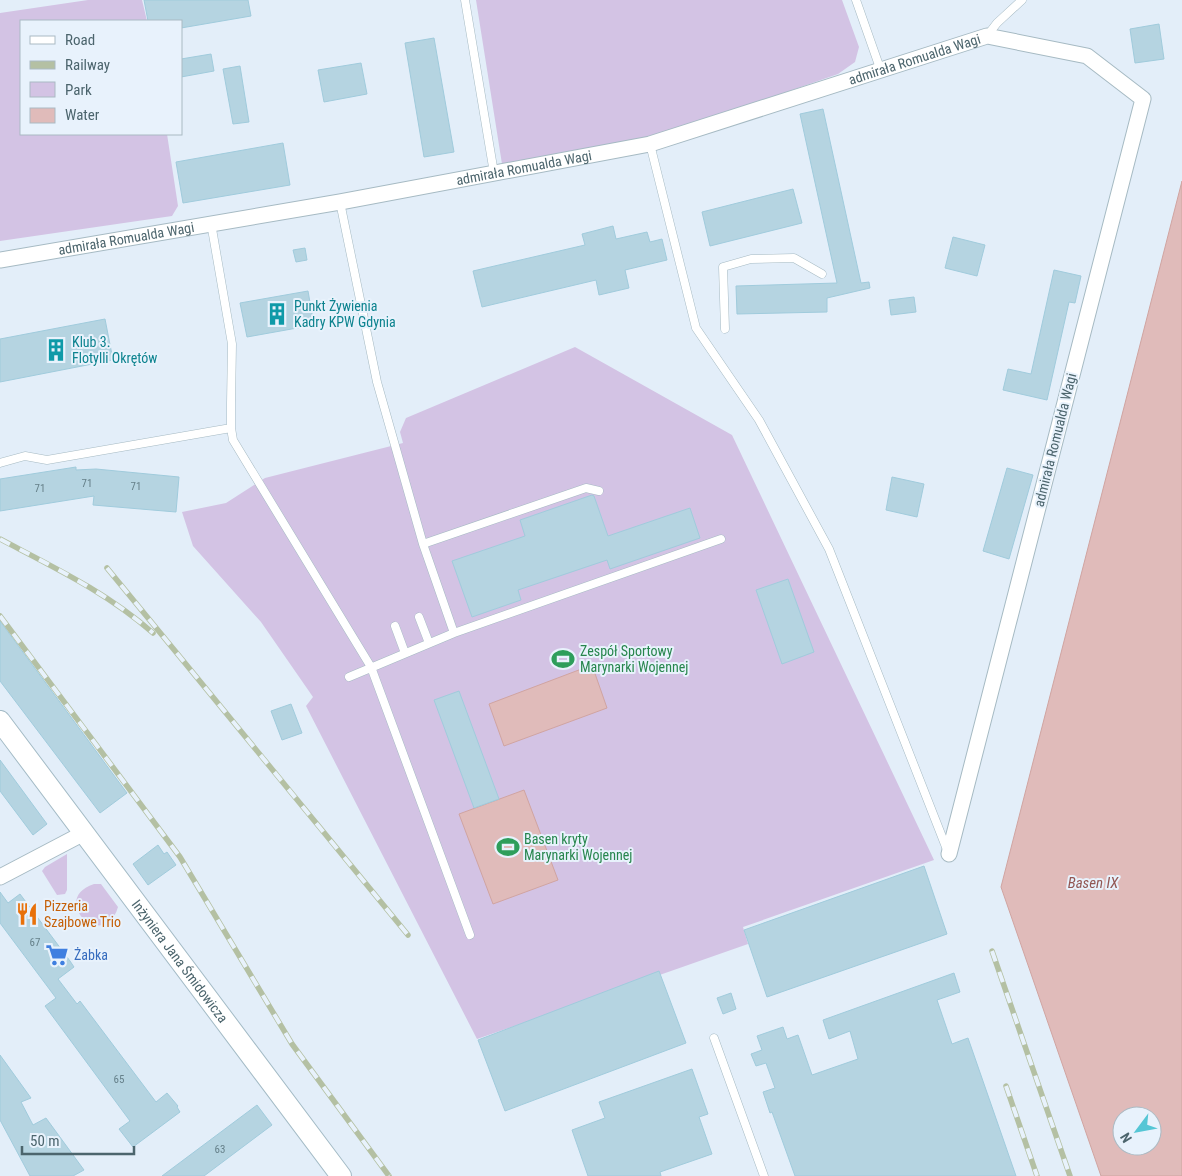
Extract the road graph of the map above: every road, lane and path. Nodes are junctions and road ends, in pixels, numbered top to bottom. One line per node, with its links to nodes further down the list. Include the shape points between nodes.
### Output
1 (465, 0): 7 (lane)
2 (856, 0): 5 (lane)
3 (1022, 0): 4 (lane)
4 (987, 36): 5 (street, admirała Romualda Wagi); 27 (street, admirała Romualda Wagi, via 1087,56 1143,99)
5 (880, 71): 6 (street, admirała Romualda Wagi)
6 (650, 144): 7 (street, admirała Romualda Wagi); 27 (lane, via 696,328 759,420 829,548)
7 (494, 173): 8 (street, admirała Romualda Wagi)
8 (340, 202): 9 (street, admirała Romualda Wagi); 17 (lane, via 376,382)
9 (211, 223): 10 (street, admirała Romualda Wagi); 13 (lane, via 232,344)
10 (0, 260)
11 (822, 274): 12 (lane, via 794,258 751,259 723,267)
12 (725, 329)
13 (231, 428): 14 (lane, via 47,460 25,456); 23 (lane, via 240,452)
14 (0, 462)
15 (599, 491): 17 (lane, via 586,488)
16 (721, 539): 20 (lane)
17 (423, 544): 20 (lane)
18 (419, 617): 21 (lane)
19 (395, 626): 22 (lane)
20 (454, 633): 21 (lane)
21 (429, 643): 22 (lane)
22 (405, 653): 23 (lane)
23 (371, 666): 24 (lane); 29 (lane)
24 (349, 677)
25 (0, 721): 26 (street, Inżyniera Jana Śmidowicza)
26 (84, 833): 28 (street); 31 (street, Inżyniera Jana Śmidowicza)
27 (949, 854)
28 (0, 877)
29 (470, 935)
30 (714, 1038): 32 (lane)
31 (341, 1176)
32 (764, 1176)

